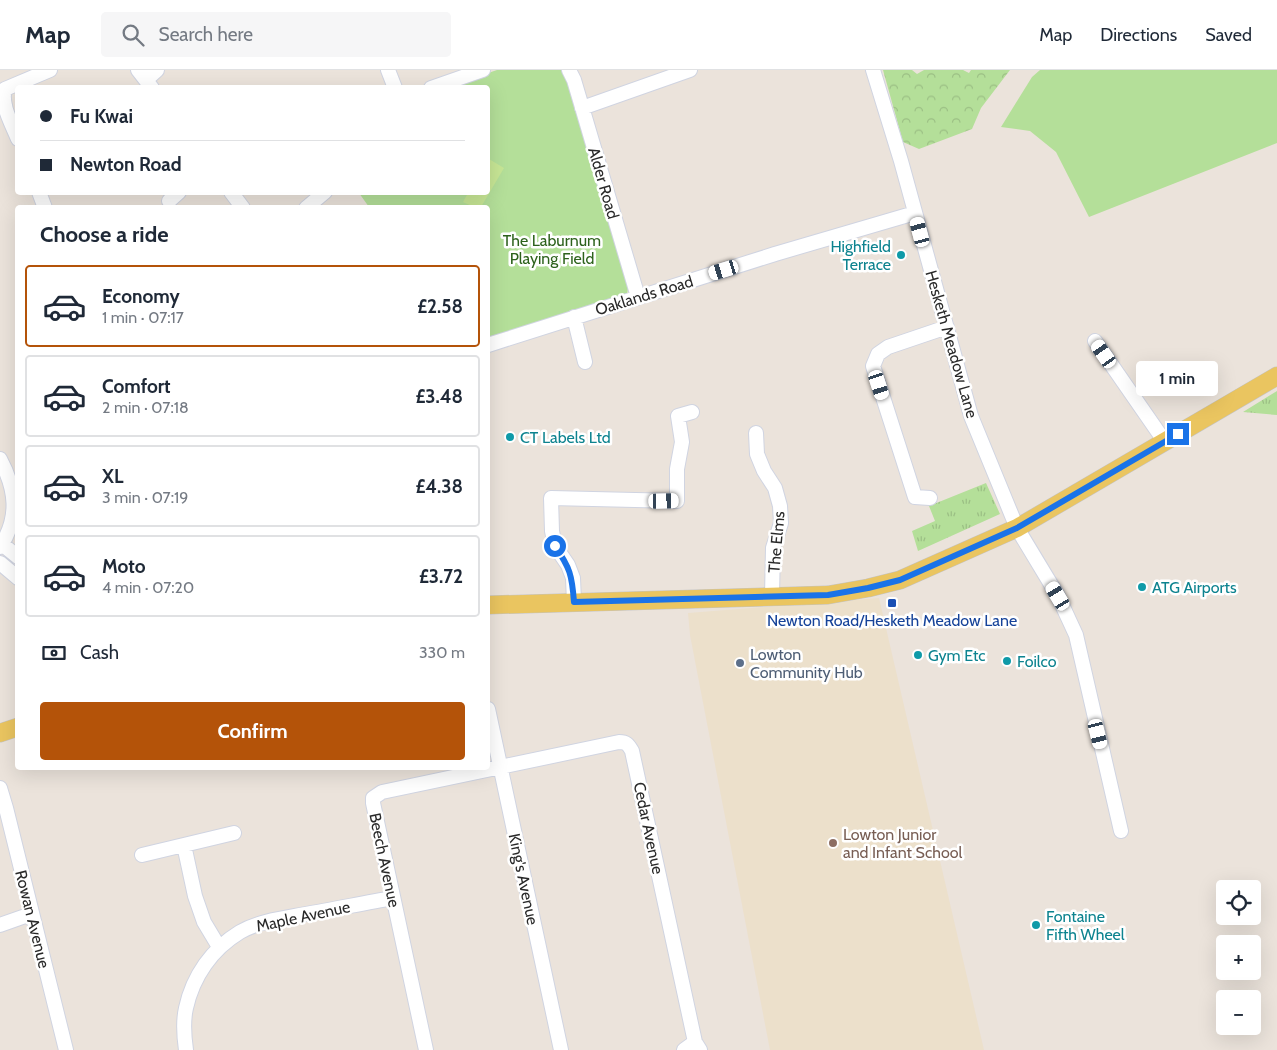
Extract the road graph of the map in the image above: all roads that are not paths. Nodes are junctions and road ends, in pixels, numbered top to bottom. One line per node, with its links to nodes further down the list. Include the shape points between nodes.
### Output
1 (50, 70): 12 (street, via 5,88 3,101)
2 (158, 70): 8 (street)
3 (388, 70): 9 (street)
4 (483, 70): 10 (street)
5 (569, 70): 11 (street, Alder Road)
6 (690, 70): 11 (street)
7 (873, 70): 15 (street, Hesketh Meadow Lane)
8 (145, 79)
9 (394, 85)
10 (440, 85)
11 (582, 108): 16 (street, Alder Road)
12 (15, 131)
13 (321, 195): 14 (street)
14 (310, 205)
15 (915, 213): 16 (street, Oaklands Road); 18 (street, Hesketh Meadow Lane)
16 (638, 297): 17 (street, Oaklands Road)
17 (574, 317): 20 (street, Oaklands Road); 21 (street, Oaklands Road)
18 (946, 328): 27 (street, via 888,347 878,354 873,366 912,499); 28 (street, Hesketh Meadow Lane, via 971,416)
19 (1095, 341): 25 (street)
20 (490, 344)
21 (585, 362)
22 (1277, 376): 25 (main road)
23 (692, 412): 34 (street, via 678,416 682,442 676,501 551,498 555,546 568,565)
24 (756, 433): 33 (street, The Elms, via 757,454 775,488 780,506 781,523 773,548)
25 (1165, 442): 28 (main road)
26 (0, 459): 29 (street, via 9,476 14,504)
27 (930, 498)
28 (1017, 528): 33 (main road, via 900,580 828,595); 41 (street, Hesketh Meadow Lane, via 1058,596 1076,635)
29 (1, 545): 30 (street)
30 (15, 555)
31 (0, 563): 32 (street)
32 (15, 576)
33 (772, 596): 34 (main road)
34 (574, 602): 35 (main road)
35 (490, 605)
36 (490, 719): 39 (street, King's Avenue)
37 (15, 728): 38 (main road)
38 (0, 733)
39 (500, 768): 45 (street, Beech Avenue, via 382,792 373,798); 49 (street, Cedar Avenue, via 619,742 629,745); 53 (street, King's Avenue)
40 (0, 788): 46 (street, Rowan Avenue)
41 (1121, 832)
42 (234, 833): 43 (street)
43 (184, 845): 44 (street); 48 (street, via 194,896)
44 (142, 855)
45 (393, 898): 48 (street, Maple Avenue, via 272,920 241,931); 52 (street, Beech Avenue)
46 (32, 914): 47 (street); 50 (street, Rowan Avenue)
47 (0, 925)
48 (218, 947): 51 (street, Maple Avenue, via 205,963 186,1009)
49 (693, 1047)
50 (66, 1050)
51 (186, 1050)
52 (426, 1050)
53 (561, 1050)

